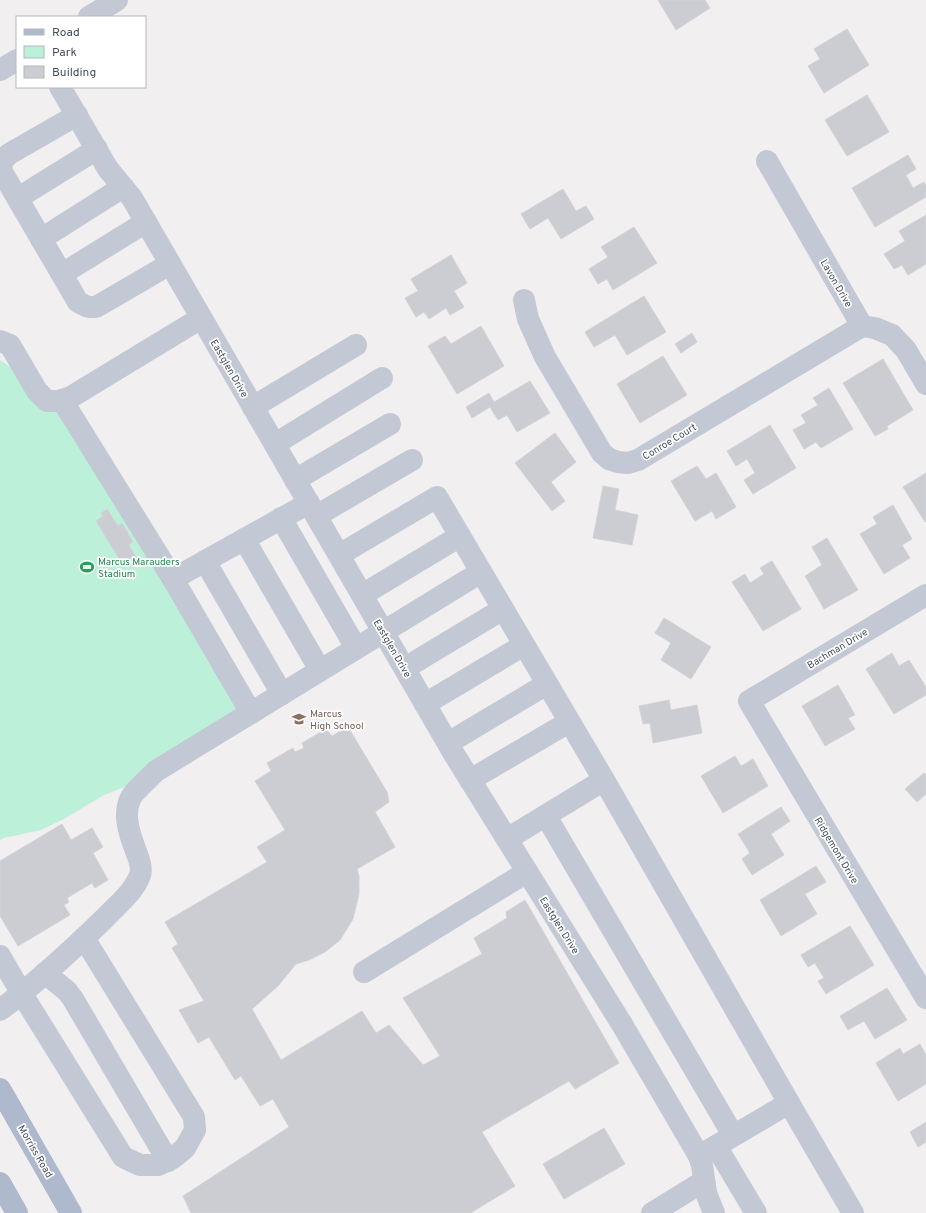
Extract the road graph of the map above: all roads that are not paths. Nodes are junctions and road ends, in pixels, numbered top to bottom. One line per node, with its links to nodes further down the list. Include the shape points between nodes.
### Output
1 (117, 0): 2 (street)
2 (91, 16)
3 (16, 61): 4 (street)
4 (0, 70)
5 (61, 88): 6 (street, Eastglen Drive)
6 (77, 115): 7 (street, Eastglen Drive); 10 (street, via 9,154 1,162 2,172)
7 (97, 149): 9 (street, Eastglen Drive, via 108,169); 10 (street)
8 (767, 161): 17 (street, Lavon Drive)
9 (123, 187): 11 (street, Eastglen Drive); 12 (street)
10 (18, 198): 12 (street)
11 (146, 222): 13 (street, Eastglen Drive); 14 (street)
12 (41, 239): 14 (street)
13 (170, 264): 14 (street, via 96,307 88,307 78,302); 16 (street, Eastglen Drive)
14 (62, 274)
15 (524, 300): 17 (street, Conroe Court, via 528,319 545,357 602,453 609,459 628,463 638,460)
16 (201, 318): 22 (street); 23 (street, Eastglen Drive)
17 (862, 326): 21 (street, via 892,335 906,350)
18 (0, 341): 22 (street, via 10,345 37,392 47,401)
19 (356, 345): 23 (street)
20 (382, 378): 25 (street)
21 (926, 384)
22 (62, 400): 35 (street)
23 (253, 408): 25 (street, Eastglen Drive)
24 (390, 424): 27 (street)
25 (275, 444): 27 (street, Eastglen Drive)
26 (412, 460): 28 (street)
27 (295, 480): 28 (street, Eastglen Drive)
28 (312, 510): 29 (street); 32 (street, Eastglen Drive)
29 (281, 518): 31 (street); 41 (street)
30 (460, 536): 32 (street, via 437,497); 34 (street); 37 (street)
31 (244, 539): 33 (street); 43 (street)
32 (339, 555): 37 (street, Eastglen Drive)
33 (205, 561): 35 (street); 45 (street)
34 (481, 572): 38 (street); 39 (street)
35 (173, 579): 48 (street)
36 (926, 594): 46 (street, Bachman Drive)
37 (362, 595): 39 (street, Eastglen Drive)
38 (503, 610): 40 (street); 42 (street)
39 (383, 632): 41 (street); 42 (street, Eastglen Drive)
40 (524, 645): 44 (street); 47 (street)
41 (356, 648): 43 (street)
42 (405, 668): 47 (street, Eastglen Drive)
43 (320, 670): 45 (street)
44 (547, 684): 49 (street); 50 (street)
45 (282, 694): 48 (street)
46 (749, 701): 61 (street, Ridgemont Drive)
47 (425, 704): 50 (street, Eastglen Drive)
48 (251, 713): 56 (street, via 156,771 134,793 128,804 127,821 141,873 132,891)
49 (569, 722): 51 (street); 52 (street)
50 (448, 743): 51 (street, Eastglen Drive)
51 (470, 780): 54 (street, Eastglen Drive)
52 (604, 780): 53 (street); 64 (street)
53 (546, 816): 54 (street); 65 (street)
54 (507, 839): 55 (street, Eastglen Drive)
55 (527, 872): 58 (street); 65 (street, Eastglen Drive, via 623,1026)
56 (84, 938): 59 (street); 66 (street, via 194,1117 195,1130 185,1148)
57 (0, 956): 60 (street)
58 (364, 972)
59 (45, 973): 60 (street); 66 (street, via 73,998)
60 (22, 994): 62 (street); 66 (street, via 123,1157 140,1165 158,1166)
61 (926, 998)
62 (0, 1010)
63 (0, 1089): 71 (main road, Morriss Road)
64 (789, 1103): 65 (street); 74 (street)
65 (716, 1145): 67 (street, Eastglen Drive, via 702,1165); 73 (street)
66 (168, 1161)
67 (704, 1181): 69 (street); 72 (street, Eastglen Drive)
68 (0, 1183): 70 (main road)
69 (662, 1210)
70 (17, 1213)
71 (71, 1213)
72 (714, 1213)
73 (756, 1213)
74 (853, 1213)

